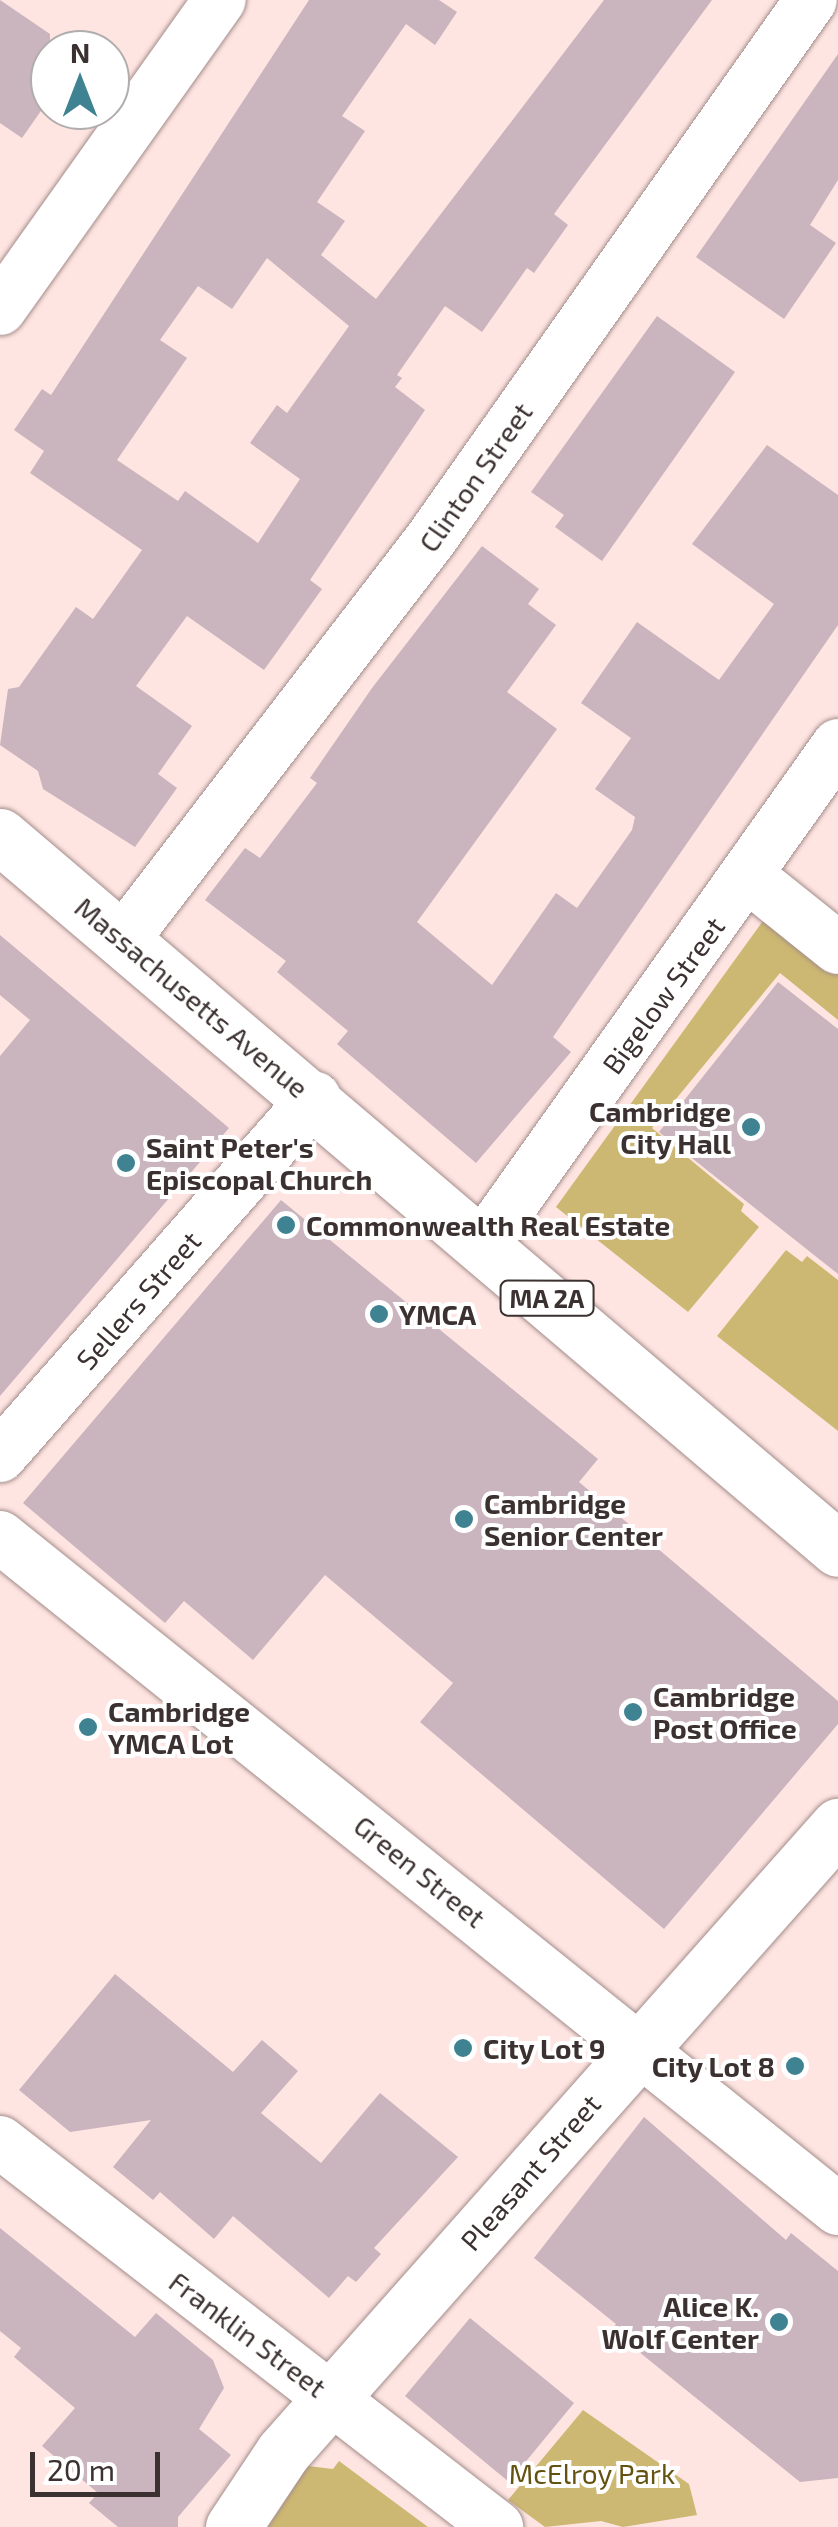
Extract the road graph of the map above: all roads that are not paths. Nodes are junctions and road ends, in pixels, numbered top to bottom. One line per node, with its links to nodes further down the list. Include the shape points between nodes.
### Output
1 (220, 0): 3 (street)
2 (811, 0): 7 (street, Clinton Street, via 431,539)
3 (0, 309)
4 (838, 745): 6 (street, Bigelow Street)
5 (0, 836): 7 (main road, Massachusetts Avenue / MA 2A)
6 (748, 876): 8 (street); 10 (street, Bigelow Street)
7 (122, 942): 9 (main road, Massachusetts Avenue / MA 2A)
8 (838, 948)
9 (316, 1098): 10 (main road, Massachusetts Avenue / MA 2A); 11 (street, Sellers Street)
10 (484, 1242): 12 (main road, Massachusetts Avenue / MA 2A)
11 (0, 1456)
12 (833, 1535)
13 (0, 1537): 15 (street, Green Street)
14 (838, 1826): 15 (main road, Pleasant Street)
15 (640, 2048): 17 (street, Green Street); 18 (main road, Pleasant Street)
16 (0, 2142): 18 (street, Franklin Street)
17 (838, 2209)
18 (332, 2397): 19 (main road, Pleasant Street, via 271,2466); 20 (street, Franklin Street)
19 (234, 2527)
20 (497, 2527)

